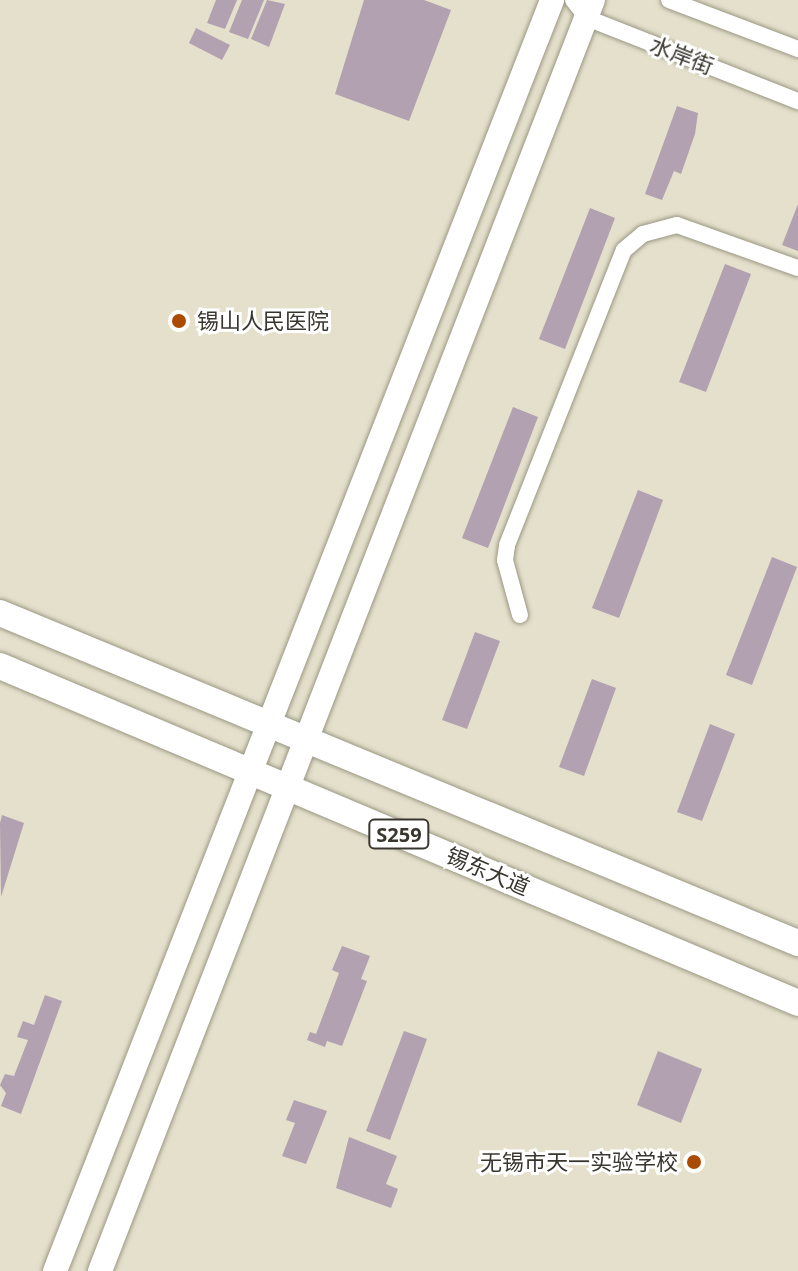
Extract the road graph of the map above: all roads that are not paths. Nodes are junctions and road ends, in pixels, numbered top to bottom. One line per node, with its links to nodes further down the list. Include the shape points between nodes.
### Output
1 (552, 0): 10 (main road)
2 (669, 0): 4 (street)
3 (584, 6): 5 (street, 水岸街); 11 (main road)
4 (798, 49)
5 (798, 101)
6 (798, 268): 8 (street, via 677,225 643,234 624,250 507,545 505,560)
7 (0, 613): 10 (main road, S259)
8 (520, 615)
9 (0, 666): 12 (main road, 锡东大道 / S259)
10 (272, 725): 11 (main road, S259); 12 (main road)
11 (306, 739): 13 (main road); 14 (main road, S259)
12 (250, 770): 13 (main road, 锡东大道 / S259); 16 (main road)
13 (287, 787): 15 (main road, 锡东大道 / S259); 17 (main road)
14 (798, 943)
15 (798, 1003)
16 (55, 1271)
17 (100, 1271)

